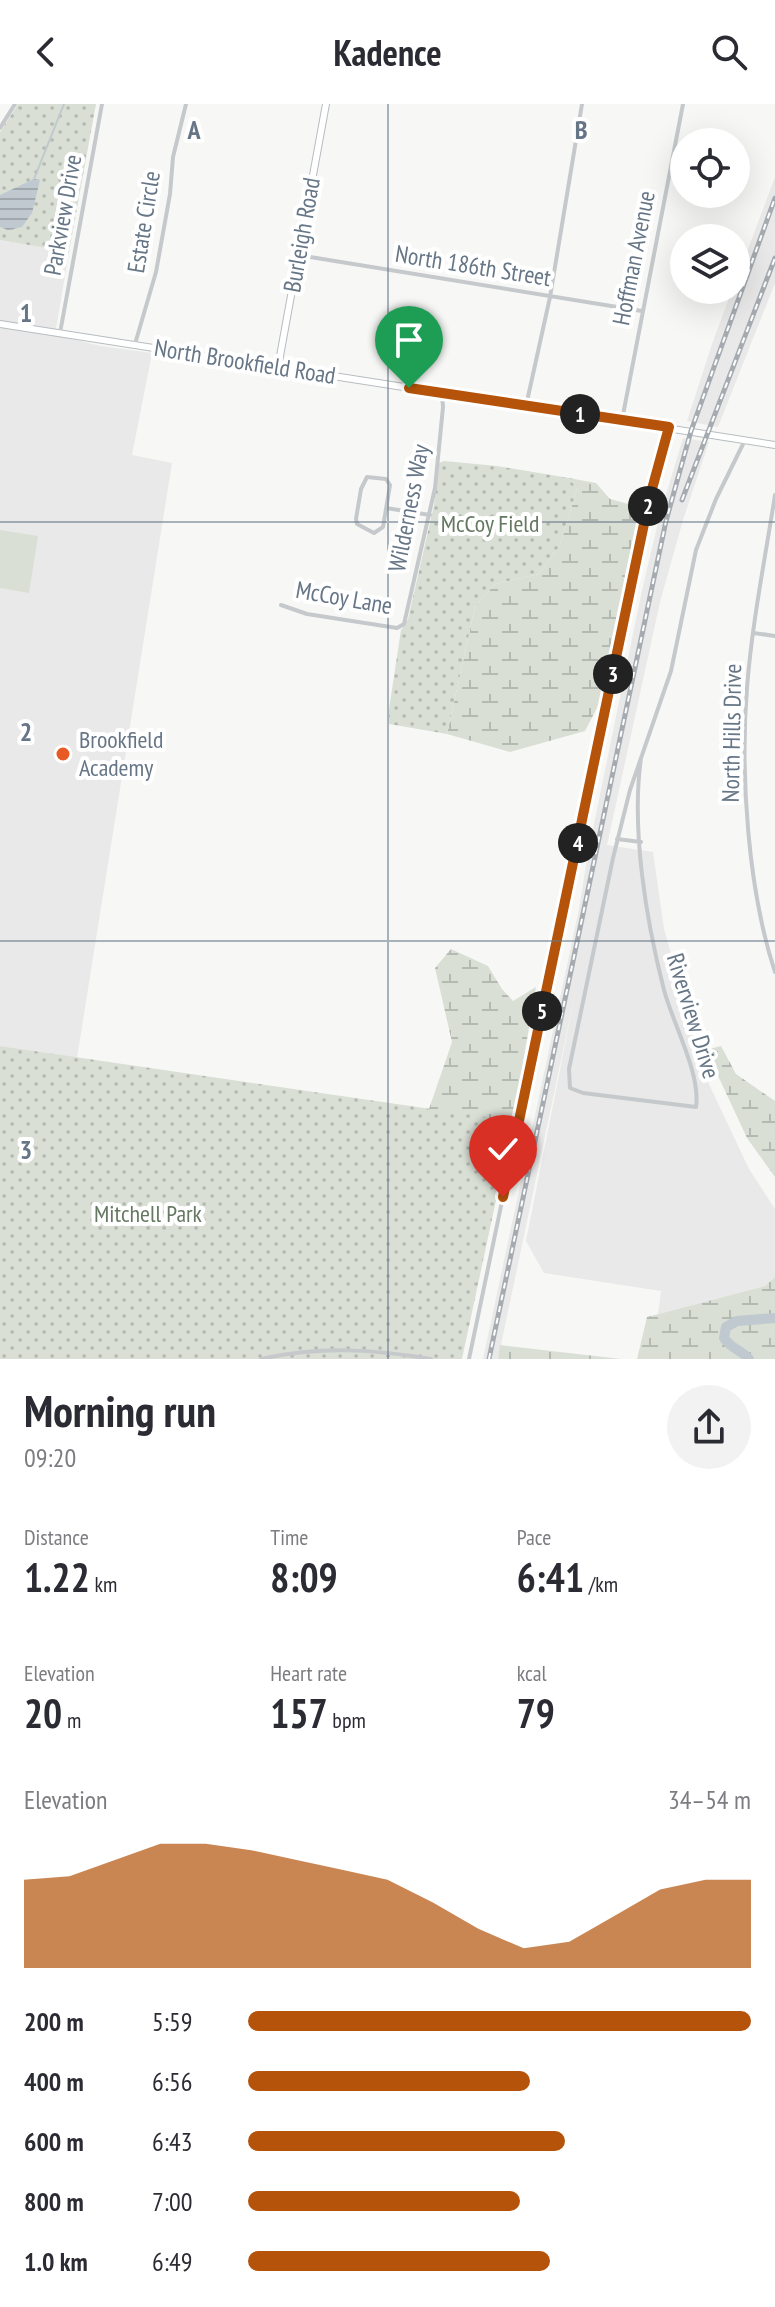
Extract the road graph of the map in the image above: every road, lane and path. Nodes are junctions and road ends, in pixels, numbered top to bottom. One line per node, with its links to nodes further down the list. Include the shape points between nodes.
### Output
1 (15, 104): 7 (street)
2 (102, 104): 12 (street, Parkview Drive)
3 (186, 104): 13 (street, Estate Circle, via 156,272)
4 (326, 104): 8 (street, Burleigh Road)
5 (582, 104): 9 (street)
6 (683, 104): 10 (street, Hoffman Avenue)
7 (0, 128)
8 (298, 255): 9 (street, North 186th Street); 14 (street, Burleigh Road)
9 (550, 297): 10 (street, North 186th Street); 16 (street)
10 (642, 311): 17 (street, Hoffman Avenue)
11 (0, 324): 12 (street, North Brookfield Road)
12 (60, 333): 13 (street, North Brookfield Road)
13 (135, 344): 14 (street, North Brookfield Road)
14 (278, 367): 15 (street, North Brookfield Road)
15 (442, 393): 16 (street, North Brookfield Road); 23 (street, Wilderness Way)
16 (526, 406): 17 (street, North Brookfield Road)
17 (622, 420): 18 (street, North Brookfield Road)
18 (669, 427): 19 (street, North Brookfield Road); 34 (street, via 649,500)
19 (745, 440): 20 (street, North Brookfield Road); 28 (street, Riverview Drive, via 699,541 671,671)
20 (775, 445)
21 (775, 495): 26 (street, North Hills Drive)
22 (386, 508): 22 (street, via 380,532 370,533 357,524 367,477 388,482); 23 (street)
23 (430, 515): 25 (street, Wilderness Way)
24 (281, 605): 25 (street, McCoy Lane, via 307,614)
25 (401, 627)
26 (754, 633): 27 (street); 31 (street, North Hills Drive, via 746,713 748,813 758,901)
27 (775, 636)
28 (641, 758): 29 (street, Riverview Drive); 30 (street, Riverview Drive)
29 (617, 839): 30 (street); 30 (street, Riverview Drive, via 572,1052 570,1088 696,1107 696,1080 673,1022 650,929)
30 (641, 842)
31 (775, 972)
32 (261, 1359): 33 (street, via 336,1349)
33 (431, 1359)
34 (469, 1359)

